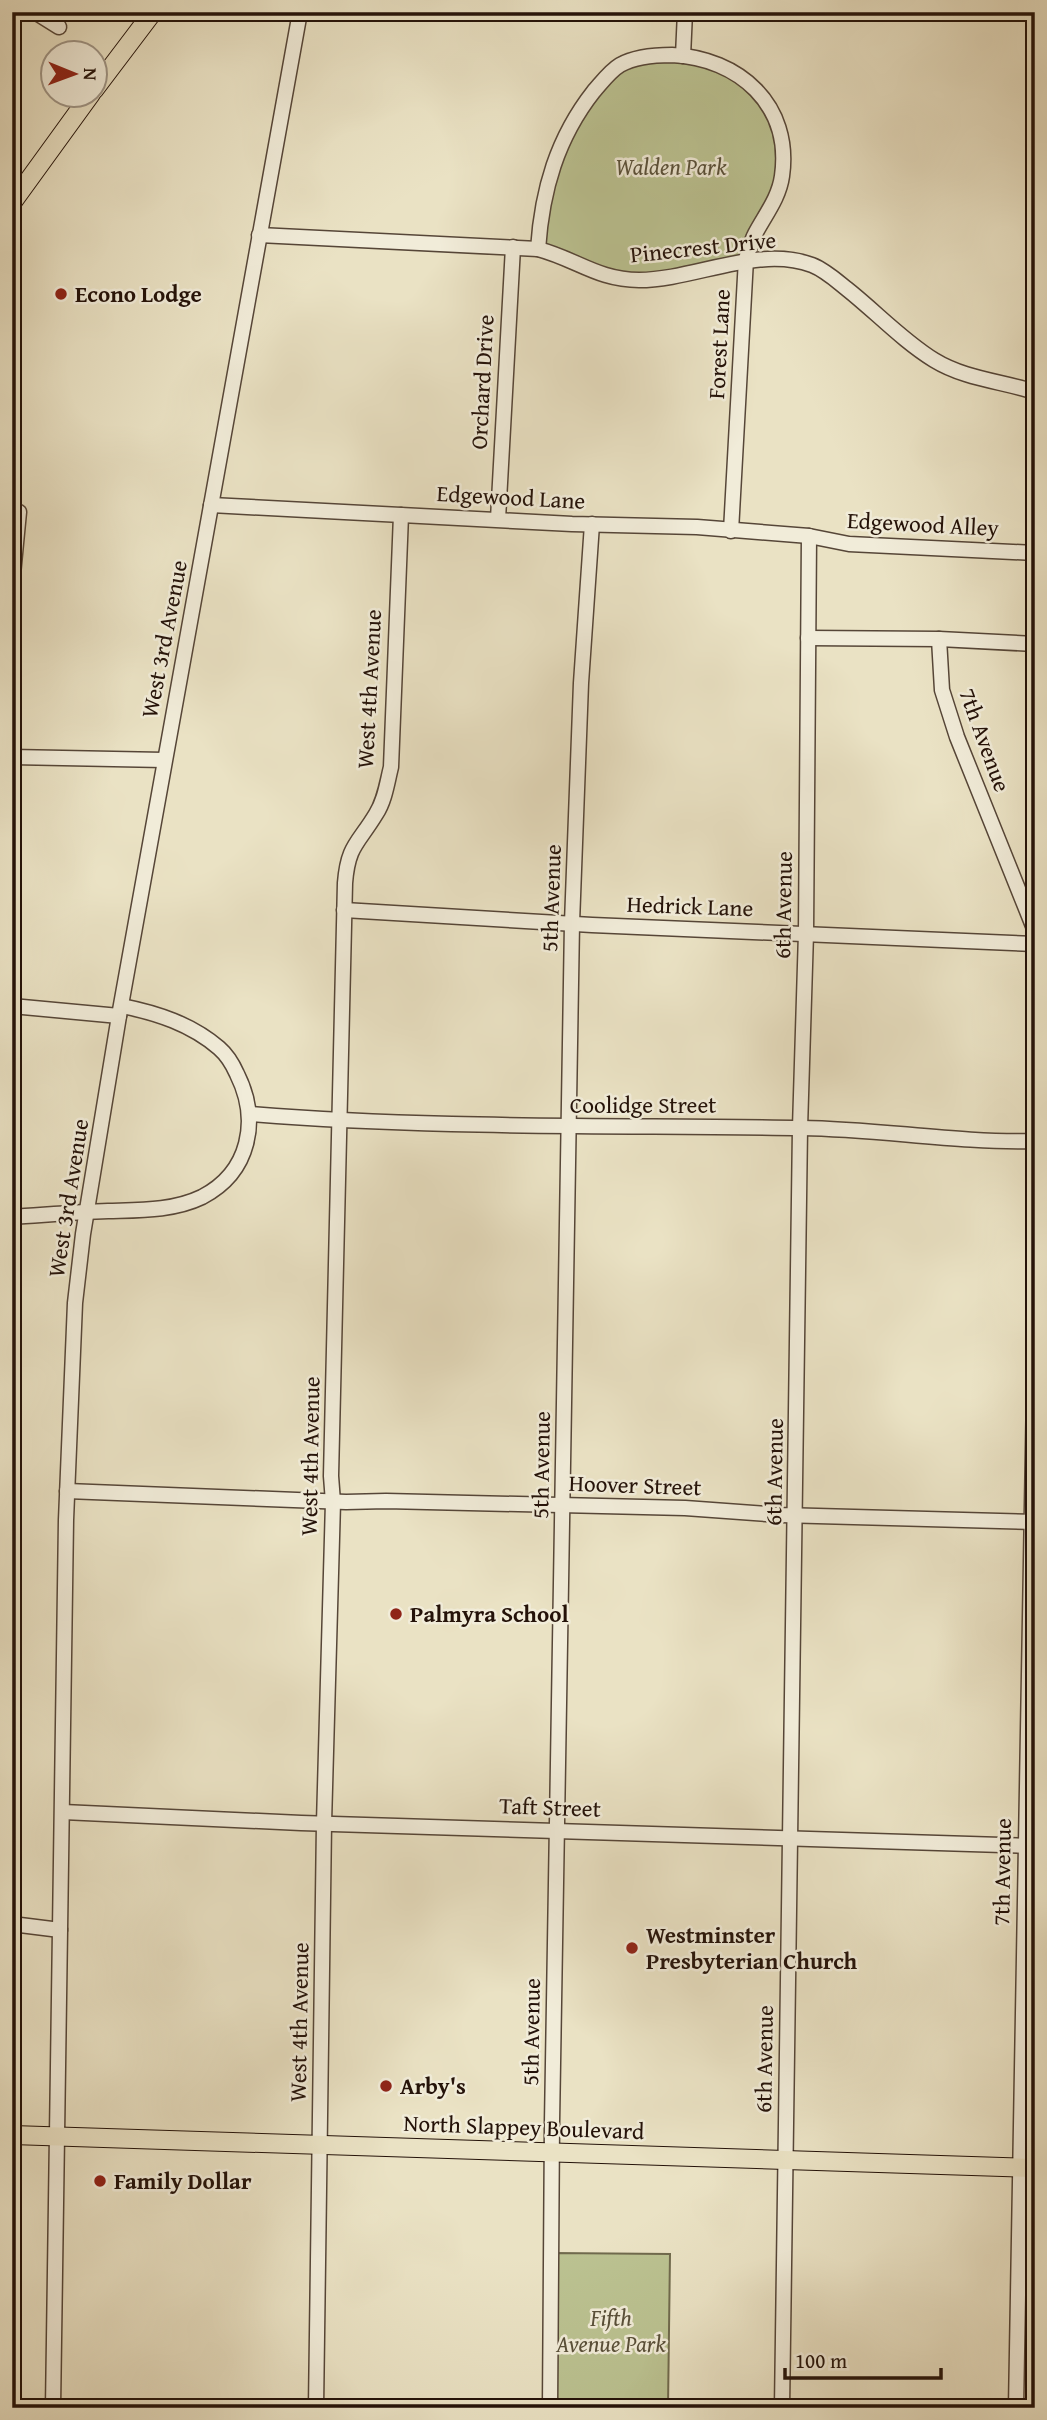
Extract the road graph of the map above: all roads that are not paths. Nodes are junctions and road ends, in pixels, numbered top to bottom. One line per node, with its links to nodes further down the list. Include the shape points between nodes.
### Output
1 (35, 12): 5 (street)
2 (153, 12): 7 (main road)
3 (300, 12): 10 (street, West 3rd Avenue)
4 (685, 12): 6 (street)
5 (59, 27)
6 (683, 56): 12 (street, via 663,55 621,64 575,116 545,191); 13 (street, Forest Lane, via 708,61 742,77 762,96 776,122 783,153 781,183 754,235)
7 (108, 71)
8 (81, 108): 9 (main road)
9 (12, 203)
10 (259, 235): 11 (street, Pinecrest Drive); 15 (street, West 3rd Avenue)
11 (513, 247): 12 (street, Pinecrest Drive); 18 (street, Orchard Drive)
12 (538, 249): 13 (street, Pinecrest Drive, via 621,279 653,279)
13 (746, 262): 14 (street, Pinecrest Drive, via 791,261 815,266 933,359 964,375); 20 (street, Forest Lane)
14 (1035, 392)
15 (211, 505): 17 (street, Edgewood Lane); 28 (street, West 3rd Avenue)
16 (19, 512): 23 (street)
17 (401, 515): 18 (street, Edgewood Lane); 29 (street, West 4th Avenue, via 391,767 383,799 347,862)
18 (498, 519): 19 (street, Edgewood Lane)
19 (592, 524): 20 (street, Edgewood Lane); 30 (street, 5th Avenue)
20 (731, 531): 21 (street, Edgewood Lane)
21 (808, 536): 22 (street, Edgewood Alley, via 849,544); 24 (street, 6th Avenue)
22 (1035, 553)
23 (12, 584)
24 (808, 638): 25 (street); 32 (street, 6th Avenue)
25 (939, 639): 26 (street); 31 (street, 7th Avenue, via 942,690 957,737)
26 (1035, 644)
27 (12, 757): 28 (street)
28 (164, 760): 35 (street, West 3rd Avenue)
29 (344, 910): 30 (street, Hedrick Lane); 37 (street, West 4th Avenue)
30 (572, 923): 32 (street, Hedrick Lane); 38 (street, 5th Avenue)
31 (1035, 931)
32 (806, 933): 33 (street, Hedrick Lane); 39 (street, 6th Avenue)
33 (1035, 944)
34 (12, 1006): 35 (street)
35 (121, 1011): 36 (street, via 176,1021 221,1049 242,1083); 41 (street, West 3rd Avenue)
36 (250, 1114): 37 (street, Coolidge Street); 41 (street, via 241,1158 216,1189 174,1206)
37 (338, 1119): 38 (street, Coolidge Street); 45 (street, West 4th Avenue)
38 (569, 1127): 39 (street, Coolidge Street); 46 (street, 5th Avenue)
39 (800, 1128): 40 (street, Coolidge Street, via 956,1141); 47 (street, 6th Avenue)
40 (1035, 1141)
41 (86, 1213): 42 (street); 44 (street, West 3rd Avenue, via 75,1303)
42 (12, 1217)
43 (1035, 1336): 48 (street, 7th Avenue)
44 (67, 1491): 45 (street, Hoover Street); 49 (street, West 3rd Avenue)
45 (333, 1502): 46 (street, Hoover Street); 50 (street, West 4th Avenue)
46 (564, 1506): 47 (street, Hoover Street); 51 (street, 5th Avenue)
47 (796, 1514): 48 (street, Hoover Street); 52 (street, 6th Avenue)
48 (1033, 1522): 53 (street, 7th Avenue)
49 (63, 1812): 50 (street, Taft Street); 55 (street, West 3rd Avenue)
50 (324, 1823): 51 (street, Taft Street); 58 (street, West 4th Avenue)
51 (558, 1831): 52 (street, Taft Street); 59 (street, 5th Avenue)
52 (791, 1839): 53 (street, Taft Street); 60 (street, 6th Avenue)
53 (1030, 1846): 61 (street, 7th Avenue)
54 (12, 1924): 55 (street)
55 (60, 1930): 57 (street, West 3rd Avenue)
56 (12, 2136): 57 (main road, North Slappey Boulevard)
57 (57, 2137): 58 (main road, North Slappey Boulevard); 62 (street, West 3rd Avenue)
58 (320, 2145): 59 (main road, North Slappey Boulevard); 63 (street, West 4th Avenue)
59 (553, 2152): 60 (main road, North Slappey Boulevard); 64 (street, 5th Avenue)
60 (785, 2160): 61 (main road, North Slappey Boulevard); 65 (street, 6th Avenue)
61 (1028, 2167): 66 (street, 7th Avenue)
62 (53, 2408)
63 (316, 2408)
64 (550, 2408)
65 (782, 2408)
66 (1016, 2408)

